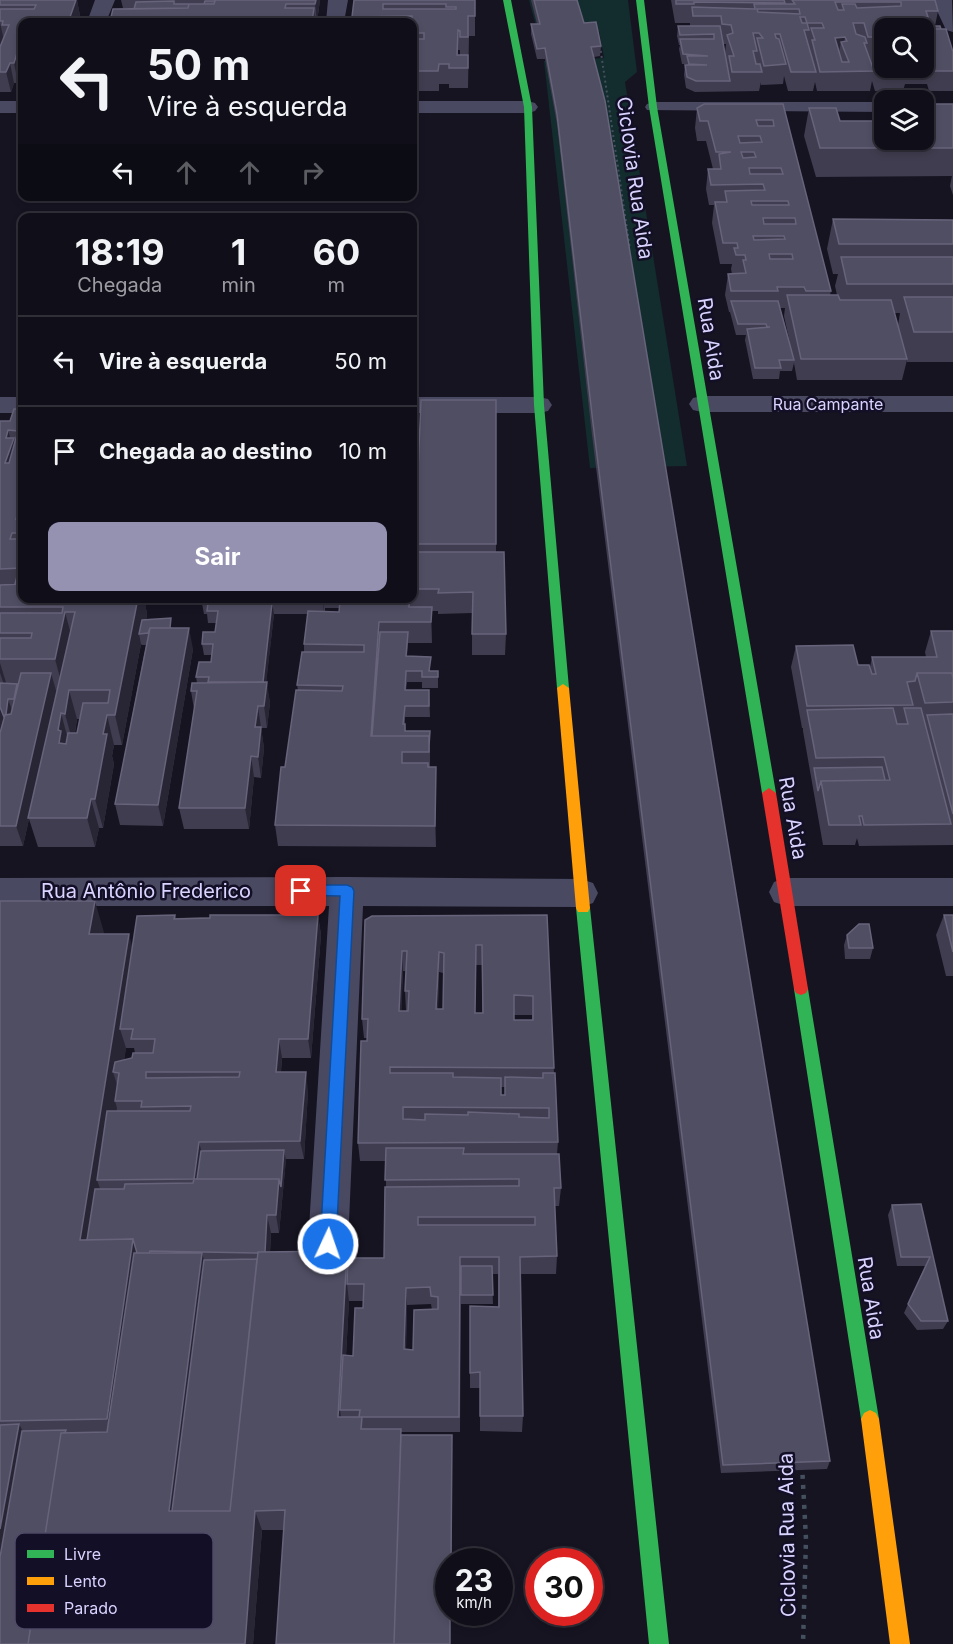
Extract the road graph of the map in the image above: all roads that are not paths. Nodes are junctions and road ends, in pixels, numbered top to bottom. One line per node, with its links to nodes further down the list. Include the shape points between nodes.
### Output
1 (105, 0): 6 (street)
2 (338, 0): 7 (street)
3 (507, 0): 12 (street)
4 (640, 0): 13 (street, Rua Aida)
5 (942, 0): 8 (street)
6 (98, 18)
7 (336, 18)
8 (953, 26)
9 (0, 107): 10 (street)
10 (18, 107)
11 (417, 107): 12 (street)
12 (528, 107): 20 (street)
13 (653, 107): 14 (lane); 15 (street, Rua Aida)
14 (874, 107)
15 (702, 404): 16 (street, Rua Campante); 24 (street, Rua Aida)
16 (953, 404)
17 (0, 405): 18 (street)
18 (18, 405)
19 (417, 405): 20 (street)
20 (539, 405): 23 (street)
21 (347, 891): 22 (street, Rua Antônio Frederico); 23 (street, Rua Antônio Frederico); 26 (street)
22 (0, 892)
23 (581, 892): 27 (street)
24 (786, 892): 25 (street); 28 (street, Rua Aida, via 873,1434)
25 (953, 892)
26 (328, 1244)
27 (659, 1644)
28 (900, 1644)

